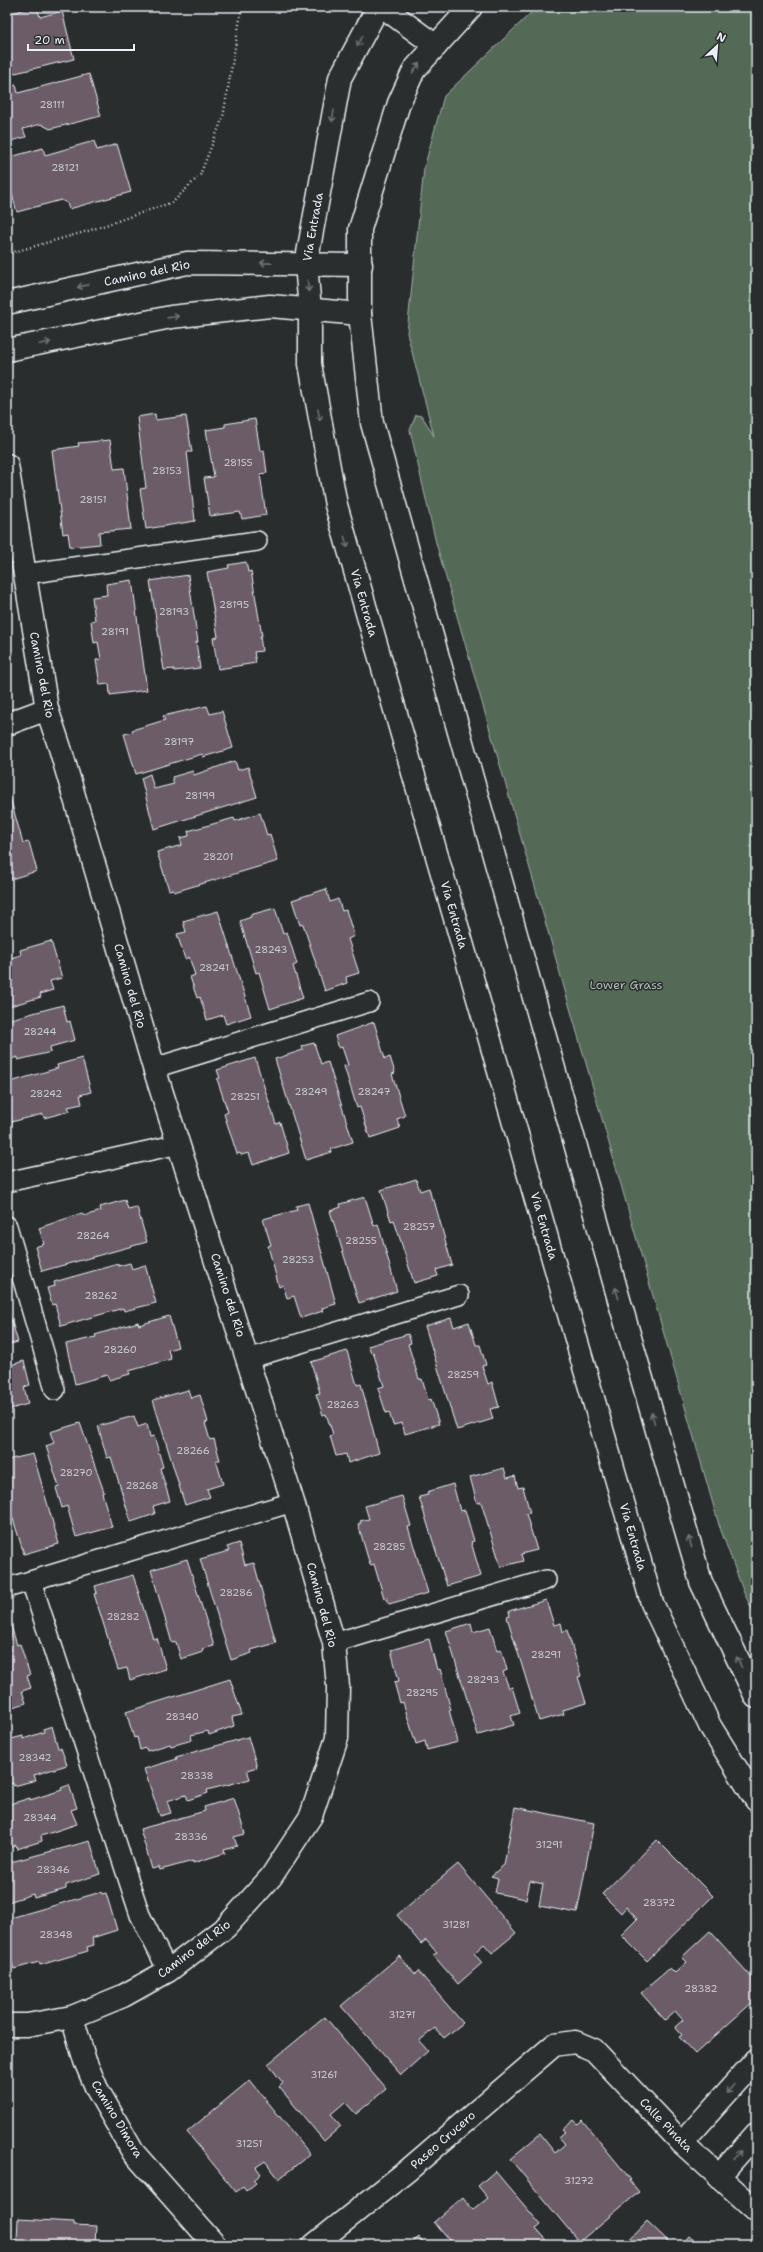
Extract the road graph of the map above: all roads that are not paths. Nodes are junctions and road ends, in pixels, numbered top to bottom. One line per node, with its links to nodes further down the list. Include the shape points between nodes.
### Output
1 (378, 7): 5 (street, Via Entrada, one-way to 5, via 340,78)
2 (383, 7): 4 (street)
3 (471, 7): 4 (street)
4 (436, 46): 6 (street, one-way to 4, via 360,229 399,103 414,70)
5 (306, 264): 6 (street, Camino del Rio); 7 (street, Camino del Rio, one-way to 7, via 187,263); 8 (street, Via Entrada, one-way to 8)
6 (361, 265): 9 (street)
7 (7, 303)
8 (310, 310): 9 (street); 10 (street, one-way to 8, via 170,317 270,306); 30 (street, Via Entrada, one-way to 30, via 310,364 336,505 652,1603 710,1726)
9 (360, 314): 29 (street, one-way to 9, via 701,1582 618,1295 372,423)
10 (7, 350)
11 (7, 465): 13 (street, Camino del Rio)
12 (257, 541): 13 (lane)
13 (25, 574): 14 (street, Camino del Rio)
14 (47, 709): 15 (street); 17 (street, Camino del Rio)
15 (7, 724)
16 (369, 1002): 17 (lane)
17 (154, 1068): 18 (street, Camino del Rio)
18 (179, 1144): 19 (lane); 22 (street, Camino del Rio)
19 (7, 1182)
20 (7, 1226): 23 (lane)
21 (459, 1295): 22 (lane)
22 (248, 1359): 24 (street, Camino del Rio)
23 (55, 1390)
24 (293, 1502): 26 (lane); 28 (street, Camino del Rio)
25 (546, 1580): 28 (lane)
26 (31, 1581): 27 (lane); 31 (lane, via 140,1915)
27 (7, 1588)
28 (334, 1643): 31 (street, Camino del Rio, via 338,1687 337,1738 310,1816 271,1877 226,1927)
29 (756, 1697)
30 (756, 1800)
31 (168, 1971): 32 (street, Camino del Rio, via 123,1996)
32 (72, 2017): 33 (street, Camino del Rio, via 27,2025); 40 (street, Camino Dimora, via 96,2089 133,2152)
33 (7, 2025)
34 (575, 2042): 37 (street, Calle Pinata, via 594,2050); 41 (street, Paseo Crucero, via 554,2045 407,2171)
35 (756, 2060): 37 (street, one-way to 37)
36 (756, 2134): 38 (street, one-way to 36)
37 (682, 2143): 38 (street, Calle Pinata)
38 (718, 2177): 39 (street, Calle Pinata)
39 (756, 2210)
40 (215, 2245)
41 (314, 2245)

